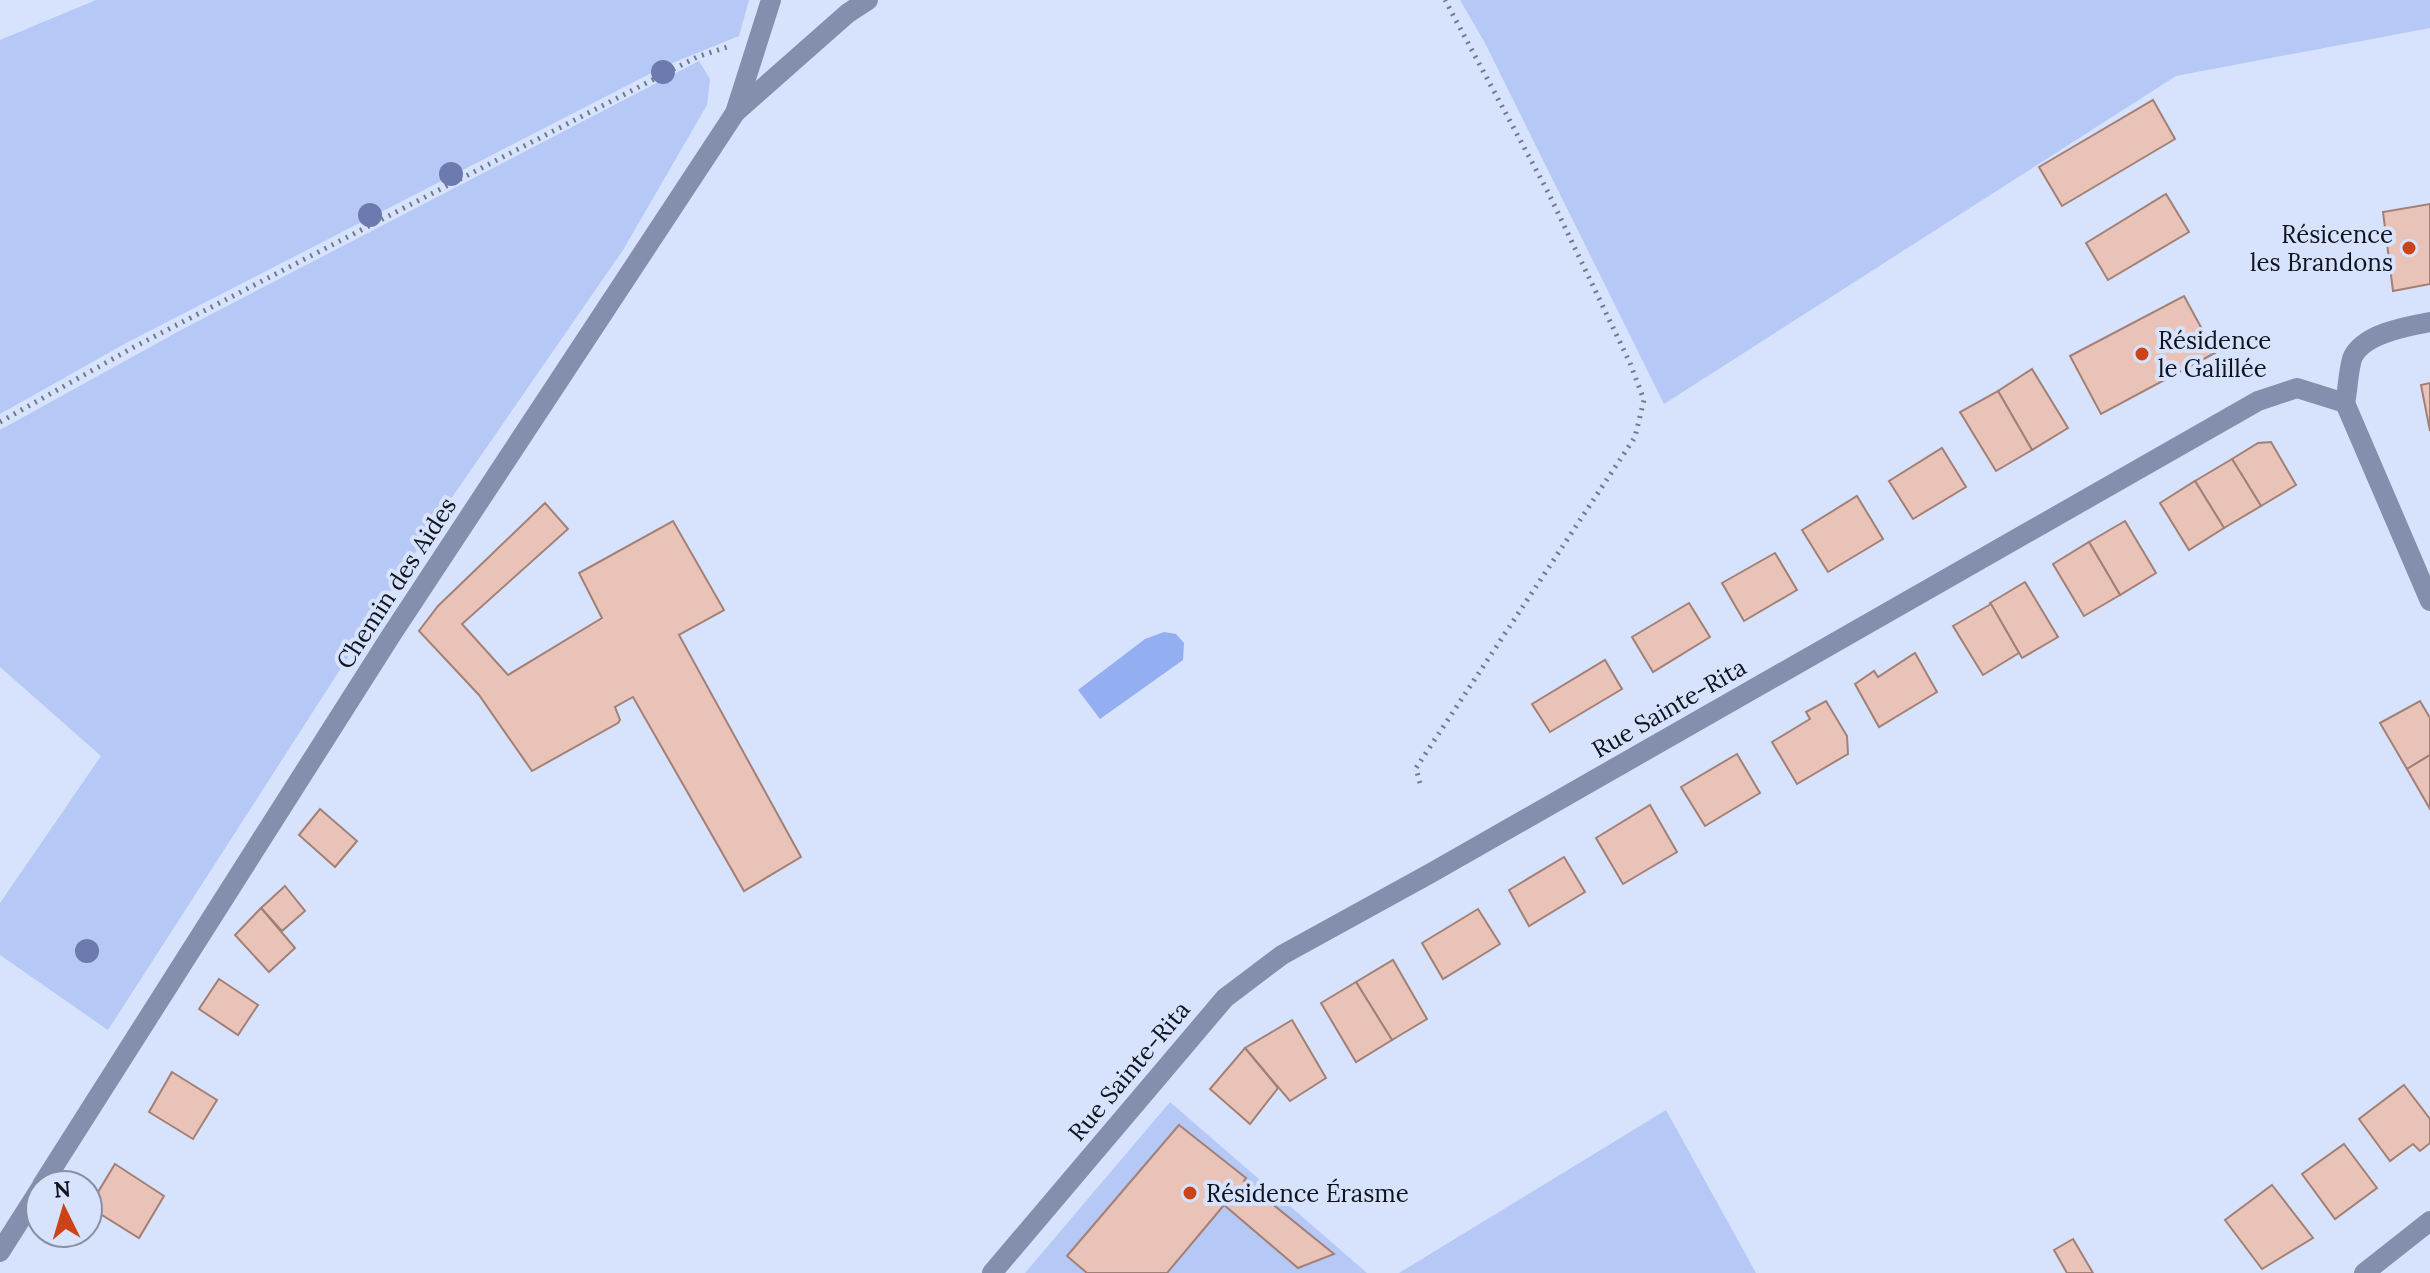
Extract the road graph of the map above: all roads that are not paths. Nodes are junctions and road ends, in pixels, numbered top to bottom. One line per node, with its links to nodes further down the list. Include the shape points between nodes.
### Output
1 (771, 0): 3 (street, Chemin des Aides)
2 (868, 0): 3 (street)
3 (735, 113): 7 (street, Chemin des Aides, via 390,637)
4 (2430, 322): 5 (street, via 2393,329 2353,356)
5 (2345, 403): 6 (street); 11 (street, Rue Sainte-Rita, via 2297,388 2258,401 1282,955 1225,998)
6 (2430, 601)
7 (52, 1169)
8 (24, 1214): 10 (street, Chemin des Aides)
9 (2430, 1221): 12 (street)
10 (0, 1252)
11 (992, 1273)
12 (2364, 1273)

